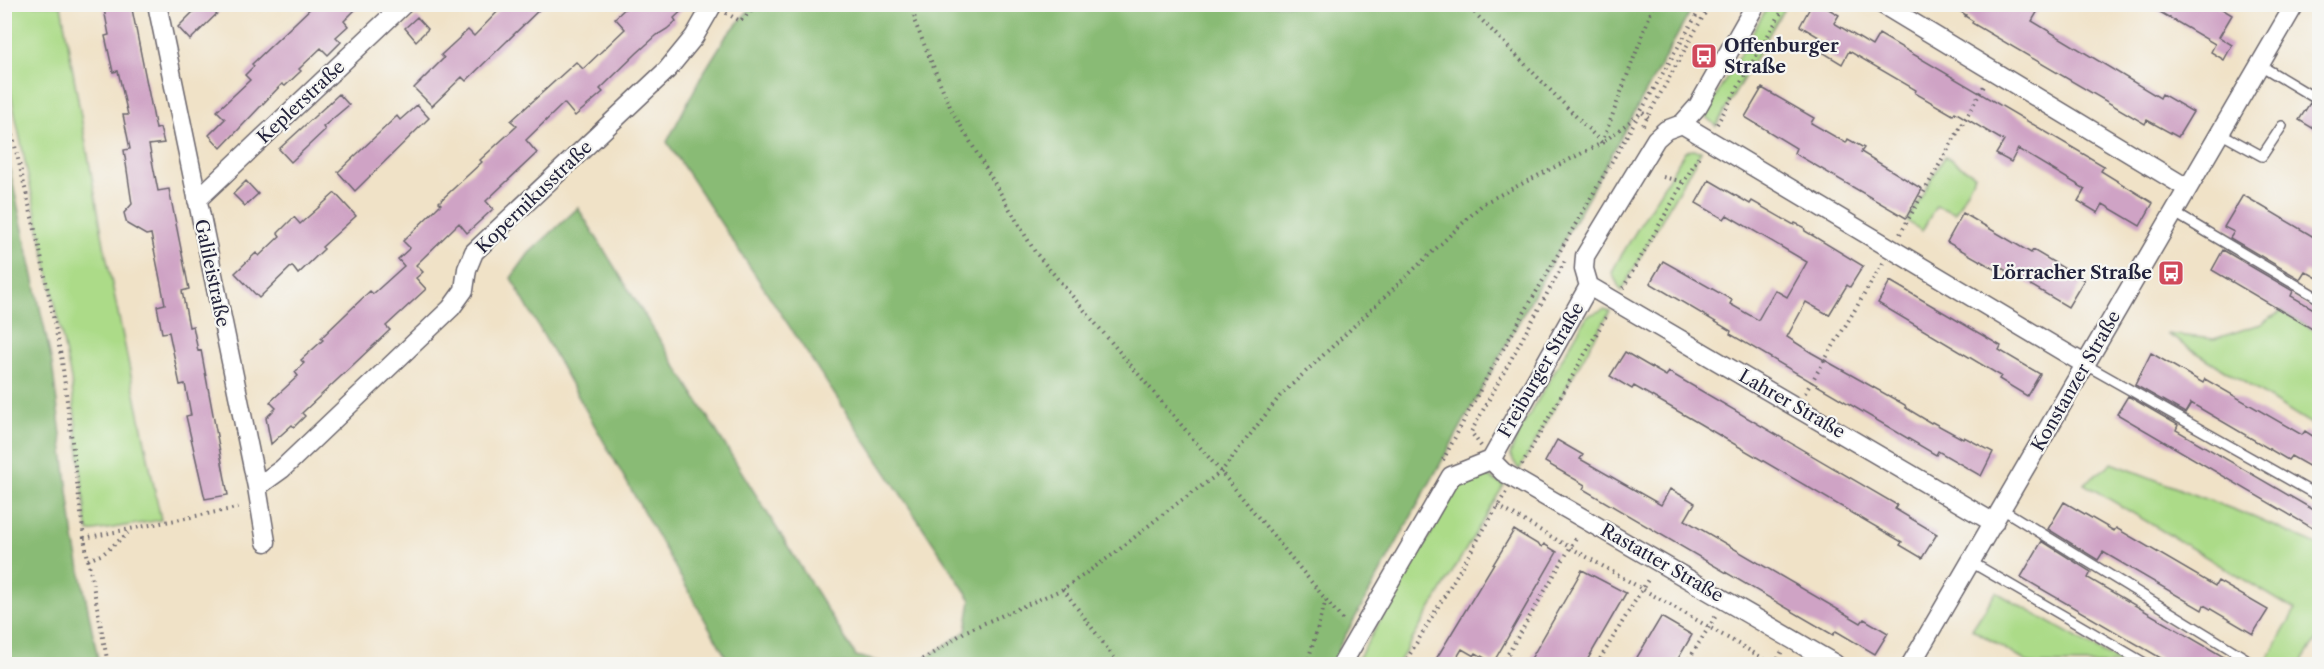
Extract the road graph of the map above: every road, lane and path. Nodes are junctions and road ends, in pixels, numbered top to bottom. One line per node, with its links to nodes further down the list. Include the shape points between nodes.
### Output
1 (157, 4): 26 (street, Galileistraße)
2 (404, 4): 26 (street, Keplerstraße)
3 (759, 4): 11 (path, via 740,21)
4 (916, 4): 36 (path, via 914,20 951,109 1035,252)
5 (1466, 4): 22 (path)
6 (1654, 4): 22 (path)
7 (1703, 4): 17 (path)
8 (1756, 4): 19 (street, Freiburger Straße, via 1698,106)
9 (1786, 4): 21 (path)
10 (1882, 4): 14 (street)
11 (712, 5): 38 (street, Kopernikusstraße, via 694,37 667,70 474,252 464,290 451,308)
12 (2291, 6): 13 (street, Konstanzer Straße)
13 (2260, 65): 16 (lane); 20 (street, Konstanzer Straße)
14 (1993, 71): 25 (street); 28 (path)
15 (4, 100): 44 (path, via 62,361)
16 (2319, 101)
17 (1642, 112): 19 (path); 22 (path); 35 (path, via 1487,377)
18 (2282, 126): 20 (lane, via 2262,156)
19 (1674, 127): 21 (street); 29 (street, Freiburger Straße, via 1656,139 1585,256)
20 (2220, 133): 25 (street, Konstanzer Straße)
21 (1708, 140): 24 (path); 28 (street)
22 (1602, 143): 36 (path, via 1484,203 1280,396)
23 (1663, 177): 24 (path)
24 (1684, 182): 31 (path)
25 (2187, 188): 27 (street, Konstanzer Straße)
26 (197, 200): 38 (street, Galileistraße)
27 (2174, 212): 30 (lane); 32 (street, Konstanzer Straße)
28 (1892, 249): 32 (street); 33 (path)
29 (1589, 286): 31 (street, Lahrer Straße); 34 (street, Freiburger Straße)
30 (2319, 299)
31 (1616, 301): 33 (street, Lahrer Straße); 37 (path)
32 (2086, 364): 39 (lane); 41 (street, Konstanzer Straße)
33 (1796, 406): 41 (street, Lahrer Straße)
34 (1491, 460): 37 (street, Rastatter Straße); 55 (street, Freiburger Straße, via 1451,476)
35 (1439, 469)
36 (1221, 472): 50 (path); 52 (path)
37 (1514, 478): 40 (path); 42 (street, Rastatter Straße)
38 (258, 495): 44 (path); 45 (street, Galileistraße)
39 (2319, 497)
40 (1498, 506): 46 (path); 62 (path)
41 (1998, 516): 49 (street, Konstanzer Straße); 56 (lane)
42 (1587, 520): 46 (path); 48 (street, Rastatter Straße)
43 (128, 533): 47 (path, via 104,554)
44 (84, 538): 47 (path)
45 (266, 542)
46 (1570, 548): 51 (path); 63 (path)
47 (88, 560): 57 (path)
48 (1659, 561): 51 (path); 53 (street, Rastatter Straße)
49 (1971, 562): 68 (street, Konstanzer Straße); 69 (lane)
50 (1063, 589): 58 (path, via 966,632); 59 (path)
51 (1642, 589): 54 (path); 64 (path)
52 (1326, 600): 55 (path); 60 (path)
53 (1725, 600): 54 (path); 67 (street, Rastatter Straße)
54 (1709, 627): 65 (path); 66 (path)
55 (1357, 637): 61 (street, Freiburger Straße)
56 (2245, 658)
57 (108, 664)
58 (911, 664)
59 (1119, 664)
60 (1307, 664)
61 (1341, 664)
62 (1404, 664)
63 (1502, 664)
64 (1597, 664)
65 (1686, 664)
66 (1773, 664)
67 (1835, 664)
68 (1911, 664)
69 (2146, 664)

